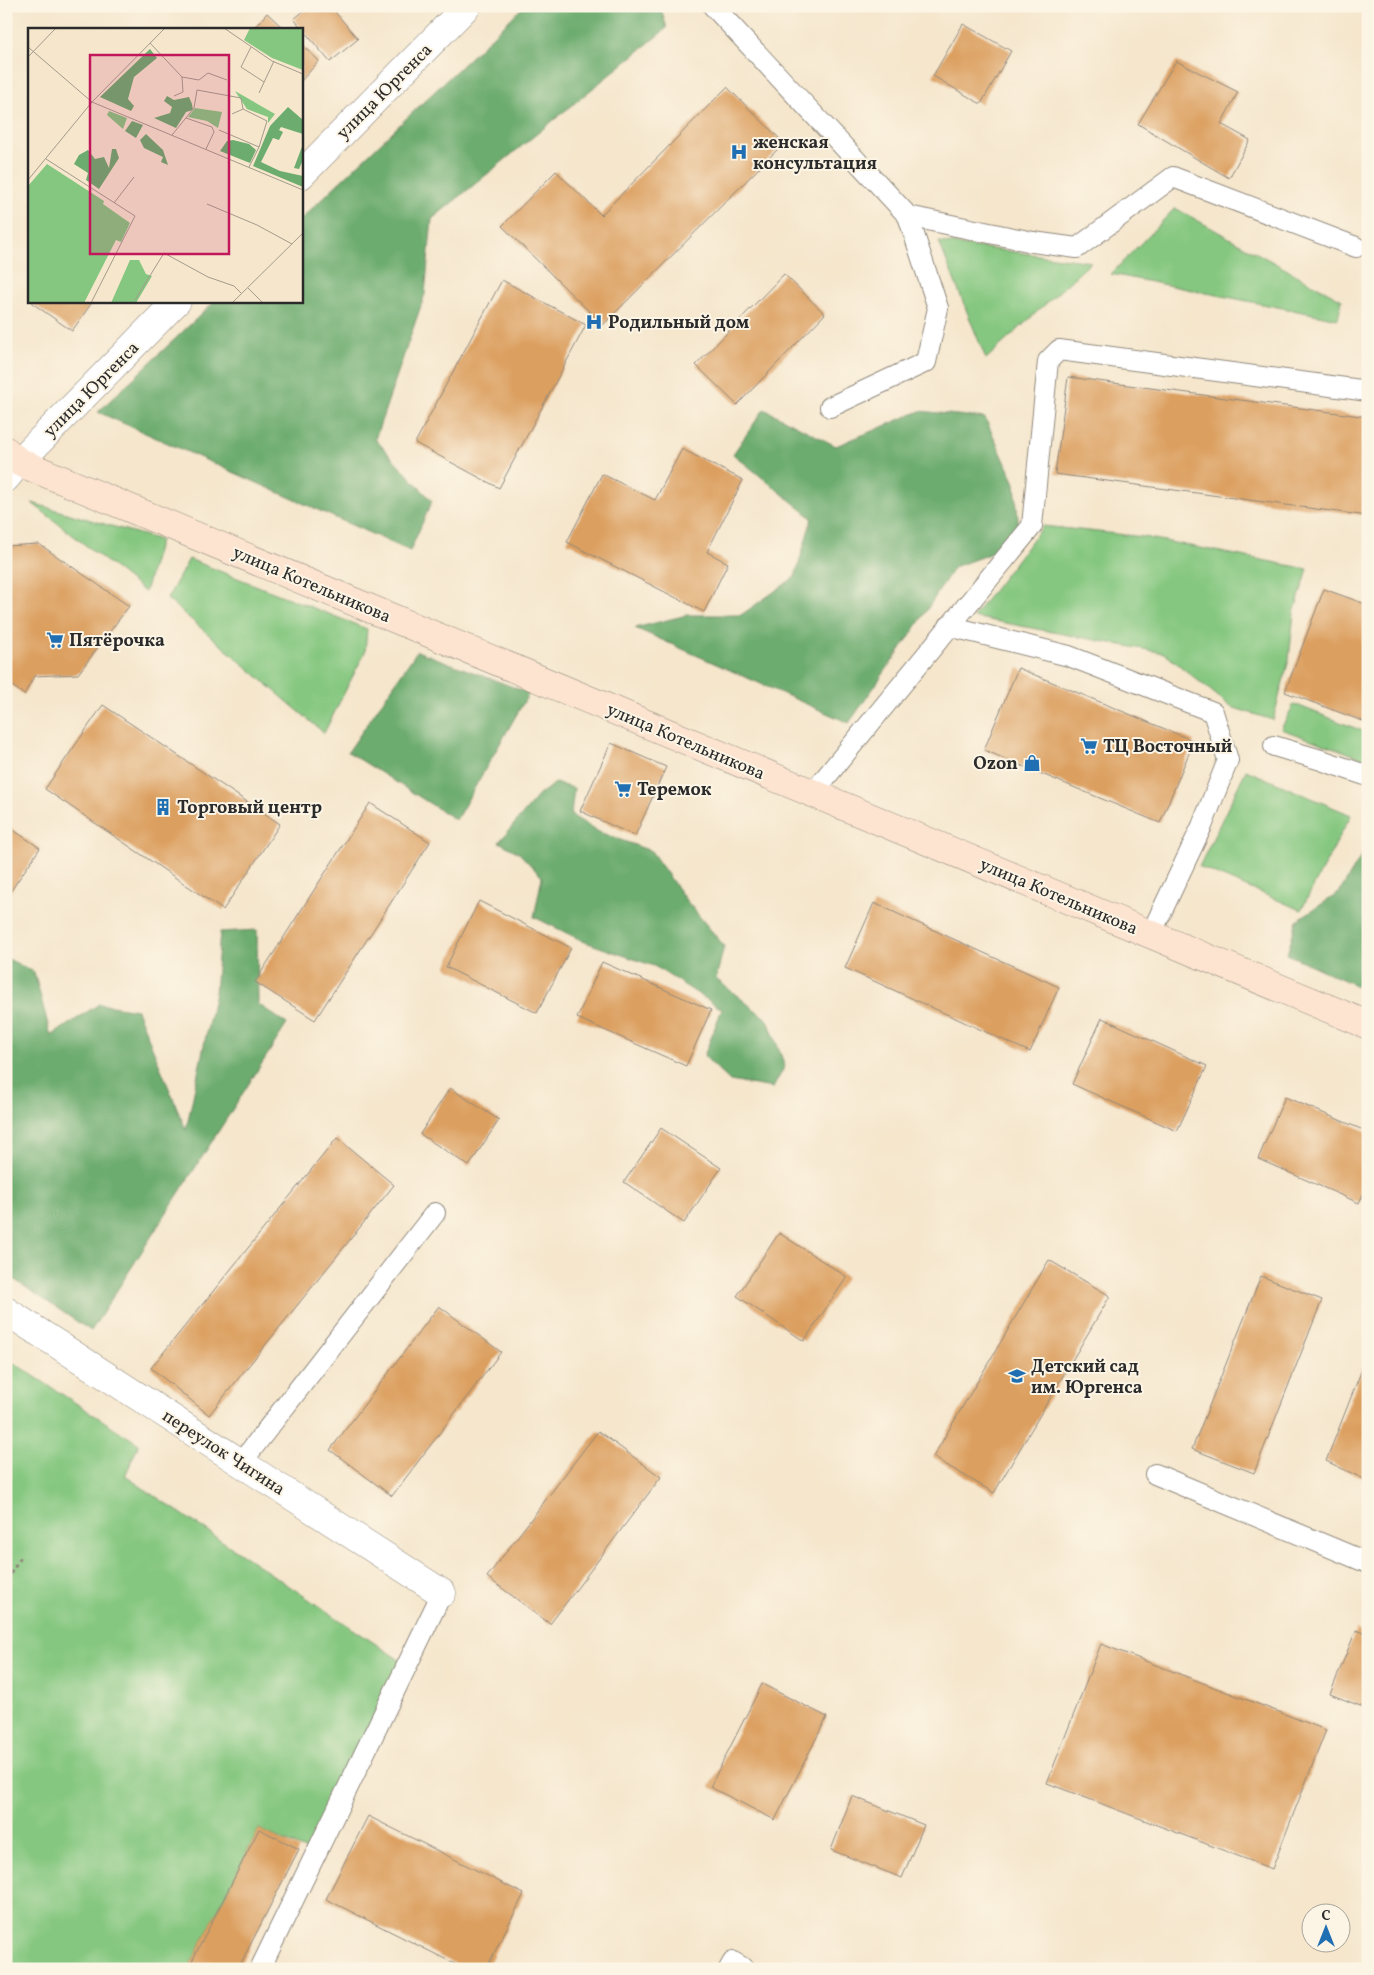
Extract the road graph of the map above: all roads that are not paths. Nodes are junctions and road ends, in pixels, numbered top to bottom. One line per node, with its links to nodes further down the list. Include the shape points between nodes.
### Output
1 (467, 6): 3 (street, улица Юргенса)
2 (713, 6): 4 (lane)
3 (302, 174)
4 (908, 216): 5 (lane, via 1077,248 1173,177); 8 (lane, via 938,308 926,362)
5 (1356, 247)
6 (176, 302): 9 (street, улица Юргенса)
7 (1368, 392): 10 (lane, via 1059,350 1048,361 1032,526)
8 (830, 407)
9 (10, 464): 13 (street, улица Котельникова)
10 (949, 626): 13 (lane); 14 (lane, via 1069,656 1213,712 1228,760 1202,826)
11 (1274, 746): 12 (lane)
12 (1368, 776)
13 (812, 794): 14 (street, улица Котельникова)
14 (1151, 934): 15 (street, улица Котельникова)
15 (1368, 1025)
16 (435, 1212): 18 (lane)
17 (6, 1311): 18 (street, переулок Чигина)
18 (241, 1463): 21 (street, переулок Чигина)
19 (1155, 1474): 20 (lane)
20 (1368, 1563)
21 (442, 1593): 22 (lane)
22 (260, 1969)
23 (729, 1969): 24 (lane, via 733,1962)
24 (745, 1969)

